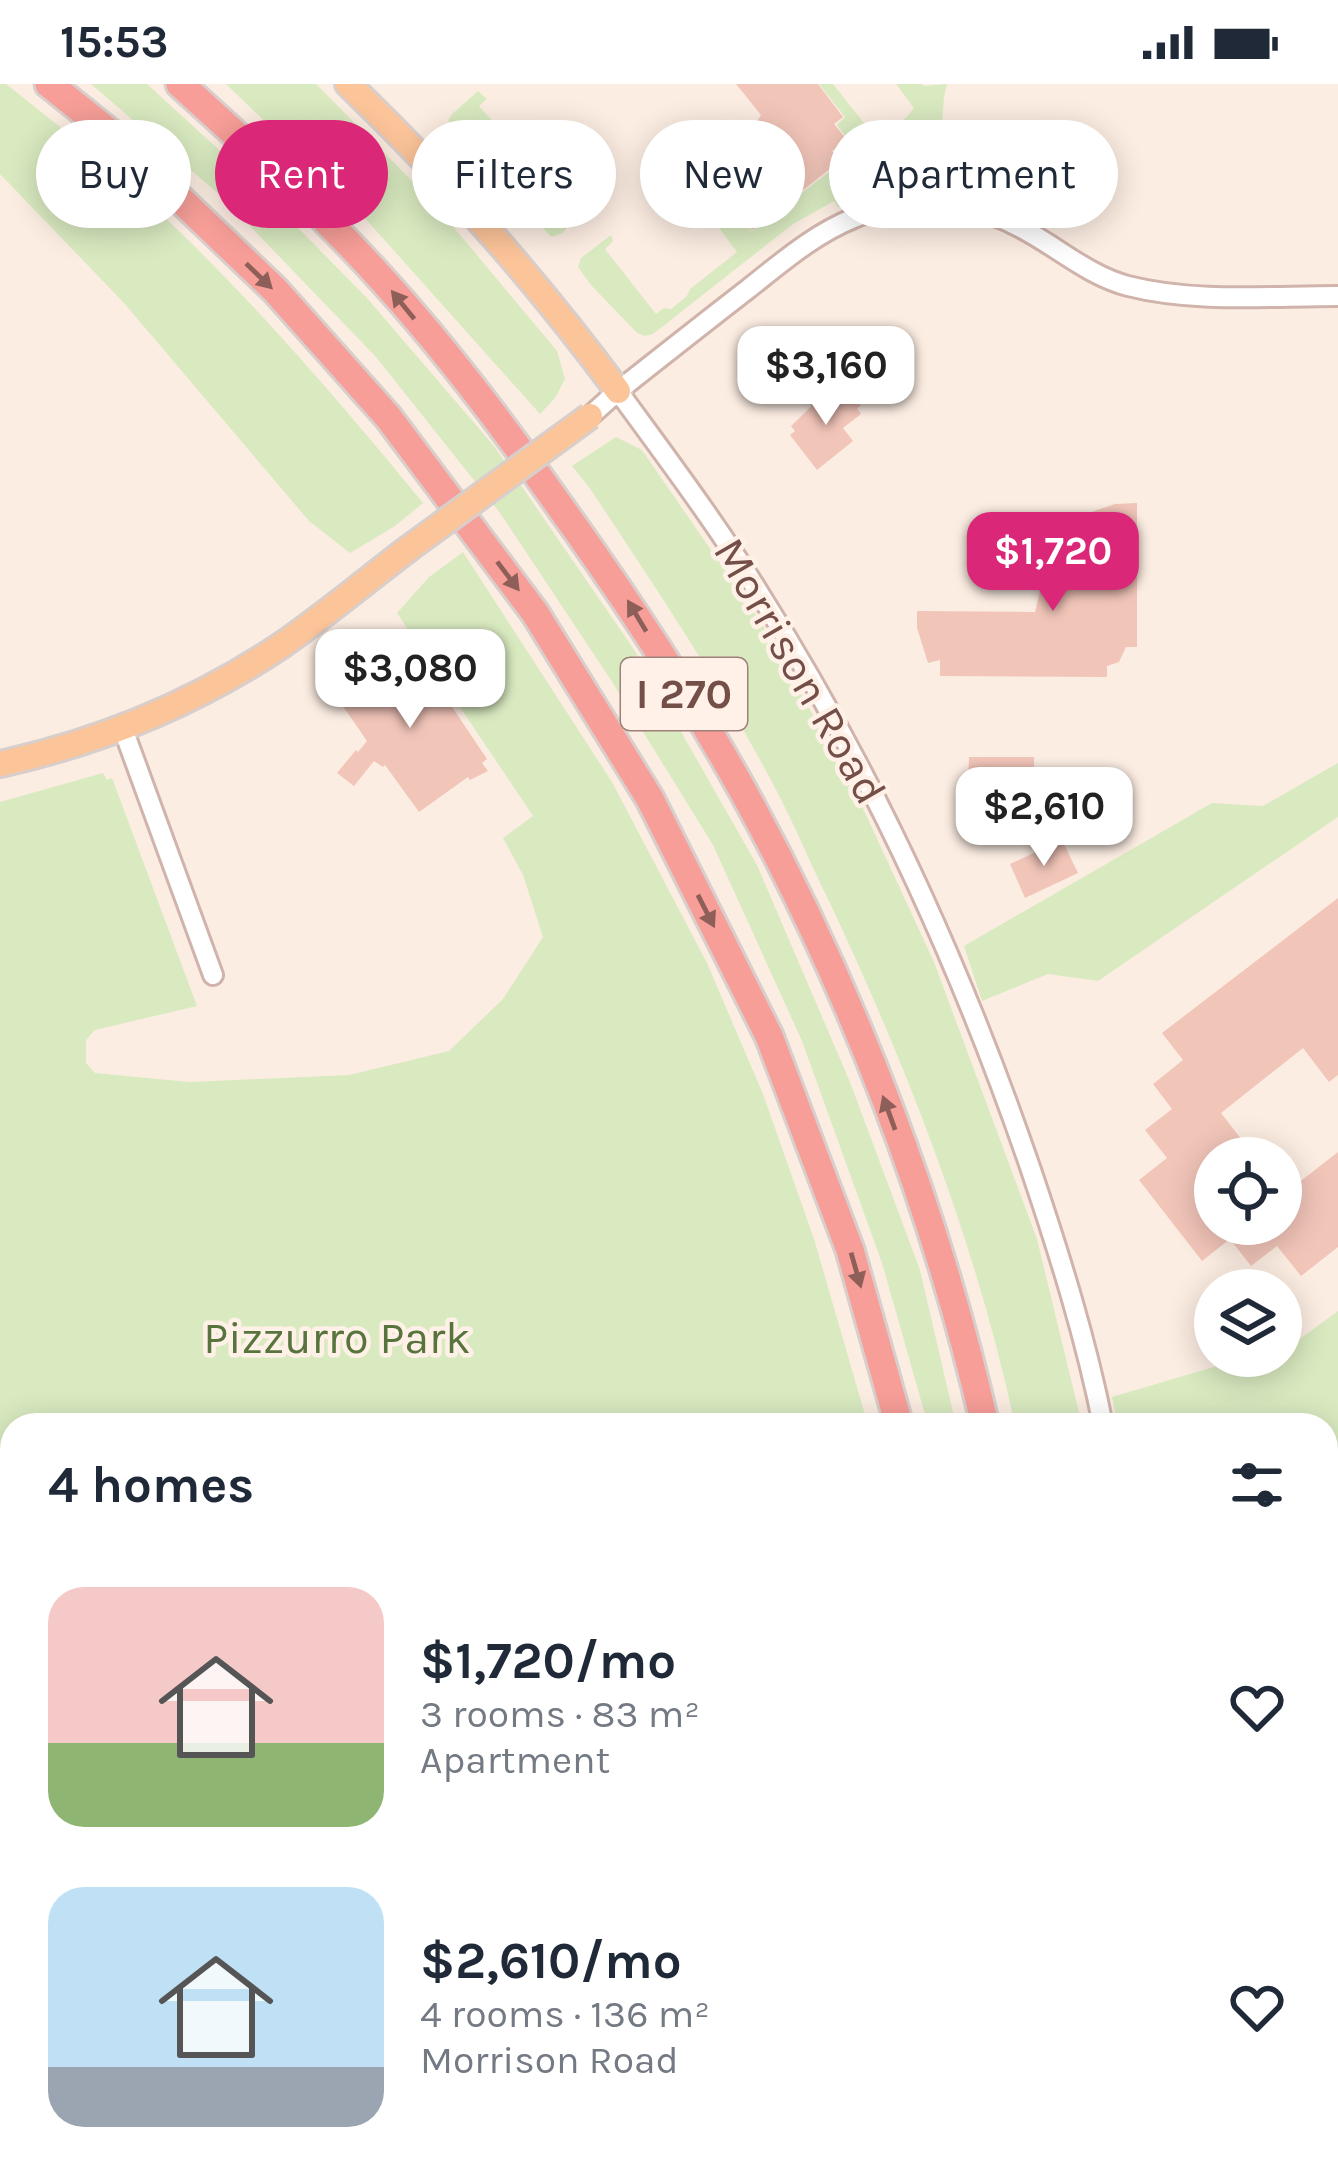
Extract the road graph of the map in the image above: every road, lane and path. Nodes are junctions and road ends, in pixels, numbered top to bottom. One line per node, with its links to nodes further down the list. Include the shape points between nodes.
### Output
1 (49, 84): 10 (highway, I 270, one-way to 10, via 115,136 275,290 388,417 535,613 650,799 769,1036 850,1250)
2 (180, 84): 11 (highway, I 270, one-way to 2, via 935,1241 867,1049 730,769 623,594 501,424 388,286)
3 (348, 84): 5 (main road, Morrison Road, via 443,180)
4 (1338, 296): 5 (street, via 1163,294 1122,285 972,209 896,206 858,216 802,247)
5 (618, 391): 6 (street); 12 (street, Morrison Road, via 761,595 900,848 1009,1107)
6 (590, 416): 7 (main road, bridge, via 281,646 176,706)
7 (122, 726): 8 (main road); 9 (street)
8 (0, 764)
9 (213, 974)
10 (896, 1413)
11 (982, 1413)
12 (1100, 1413)

